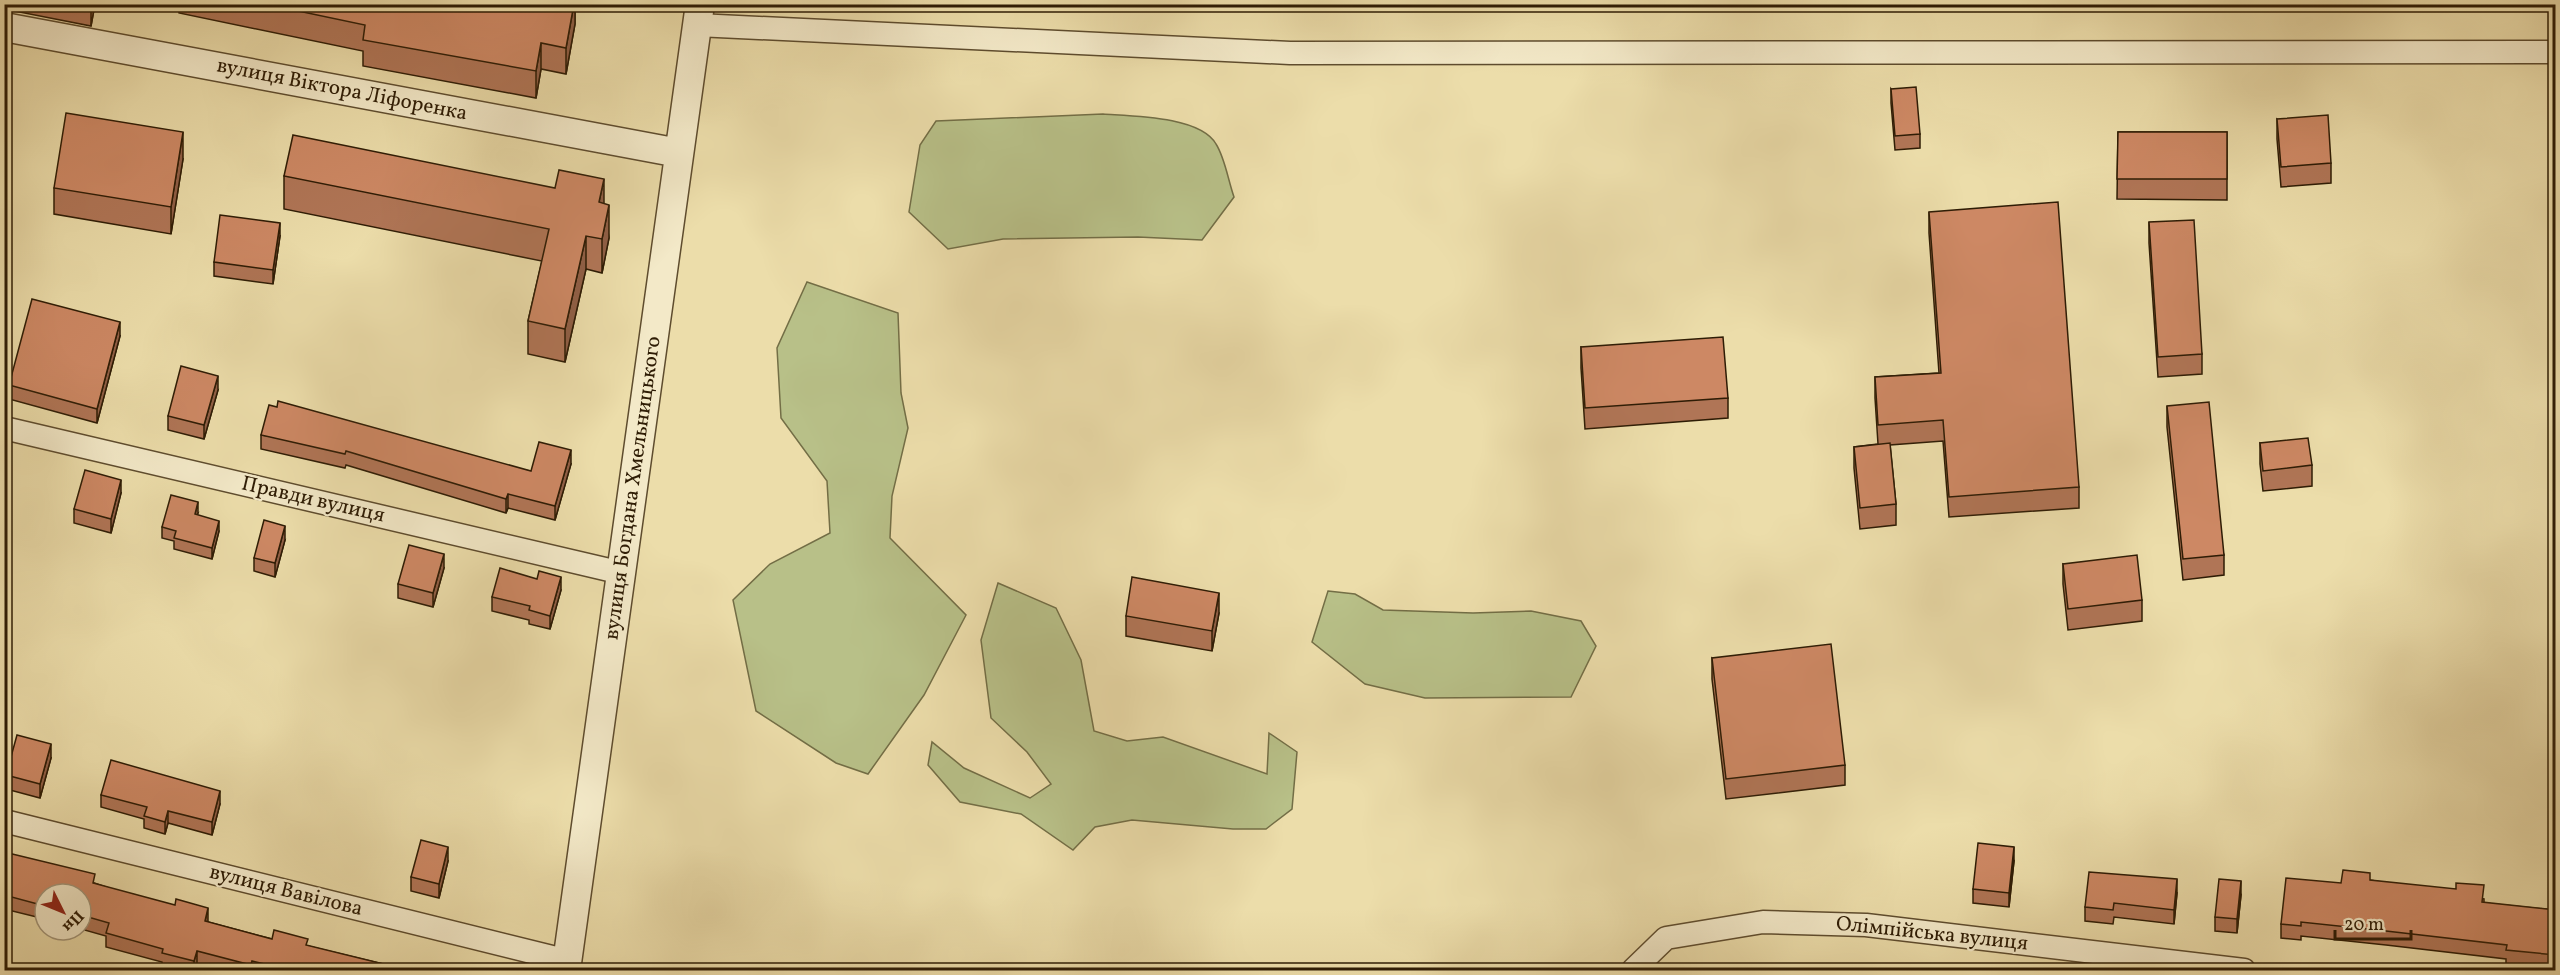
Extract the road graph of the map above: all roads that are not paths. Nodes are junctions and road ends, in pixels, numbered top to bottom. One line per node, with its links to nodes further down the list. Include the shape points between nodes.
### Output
1 (698, 15): 3 (street, via 1290,53); 4 (street, вулиця Богдана Хмельницького)
2 (4, 27): 4 (street, вулиця Віктора Ліфоренка)
3 (2556, 52)
4 (679, 153): 6 (street, вулиця Богдана Хмельницького)
5 (4, 428): 6 (street, Правди вулиця)
6 (622, 573): 8 (street, вулиця Богдана Хмельницького)
7 (4, 820): 8 (street, вулиця Вавілова)
8 (567, 966)
9 (1633, 970): 10 (street, Олімпійська вулиця, via 1666,938 1763,922 1866,925)
10 (2244, 970)

